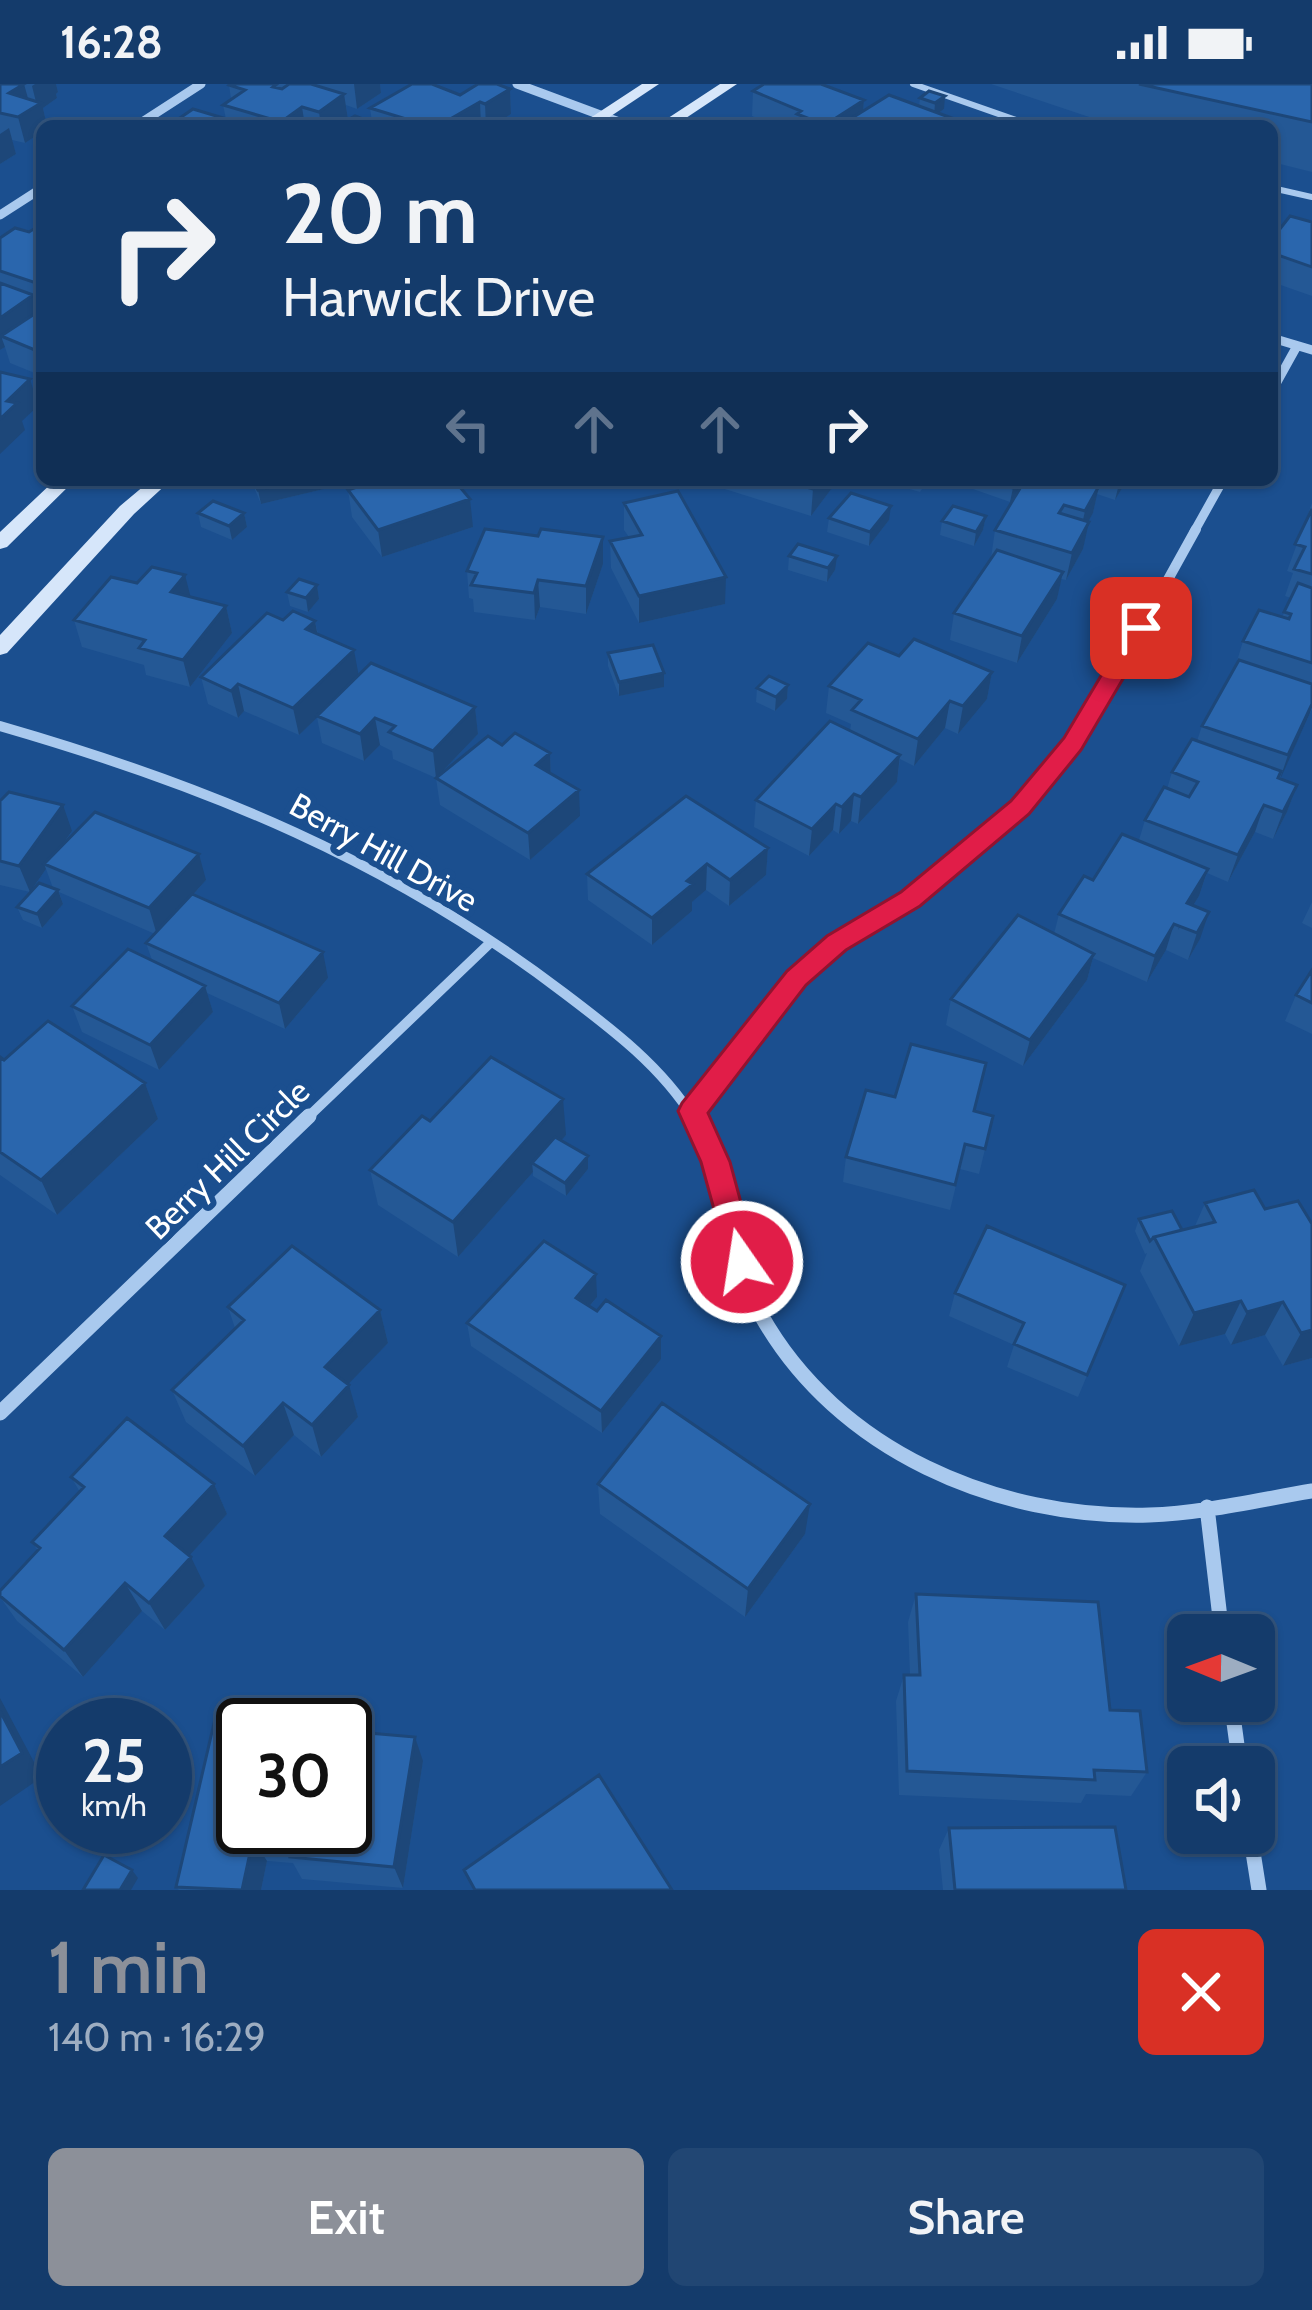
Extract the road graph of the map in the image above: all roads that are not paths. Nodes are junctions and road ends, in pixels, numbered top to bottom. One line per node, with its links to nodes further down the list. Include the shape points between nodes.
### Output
1 (201, 84): 7 (street)
2 (517, 84): 6 (street)
3 (652, 84): 6 (main road)
4 (730, 84): 10 (main road)
5 (913, 84): 11 (lane)
6 (602, 116): 8 (main road); 9 (street)
7 (145, 120)
8 (596, 120)
9 (613, 120)
10 (673, 120)
11 (1016, 120)
12 (1278, 189): 14 (lane)
13 (36, 192): 15 (street)
14 (1312, 197)
15 (0, 215)
16 (1278, 340): 17 (street)
17 (1297, 346): 18 (street); 19 (street)
18 (1312, 350)
19 (1278, 380)
20 (60, 486): 23 (main road)
21 (155, 486): 24 (main road)
22 (1220, 486): 27 (street, via 1105,693 1047,778 972,851 796,978)
23 (0, 542)
24 (0, 648)
25 (0, 725): 26 (street, Berry Hill Drive, via 252,810)
26 (490, 943): 27 (street, Berry Hill Drive, via 649,1062); 28 (street, Berry Hill Circle)
27 (692, 1111): 30 (street, Berry Hill Drive, via 716,1162 760,1312 832,1406 904,1457 975,1491 1047,1510 1136,1516)
28 (0, 1413)
29 (1312, 1491): 30 (street, Berry Hill Drive)
30 (1207, 1508): 31 (street)
31 (1220, 1614)
32 (1253, 1854): 33 (street)
33 (1259, 1890)

